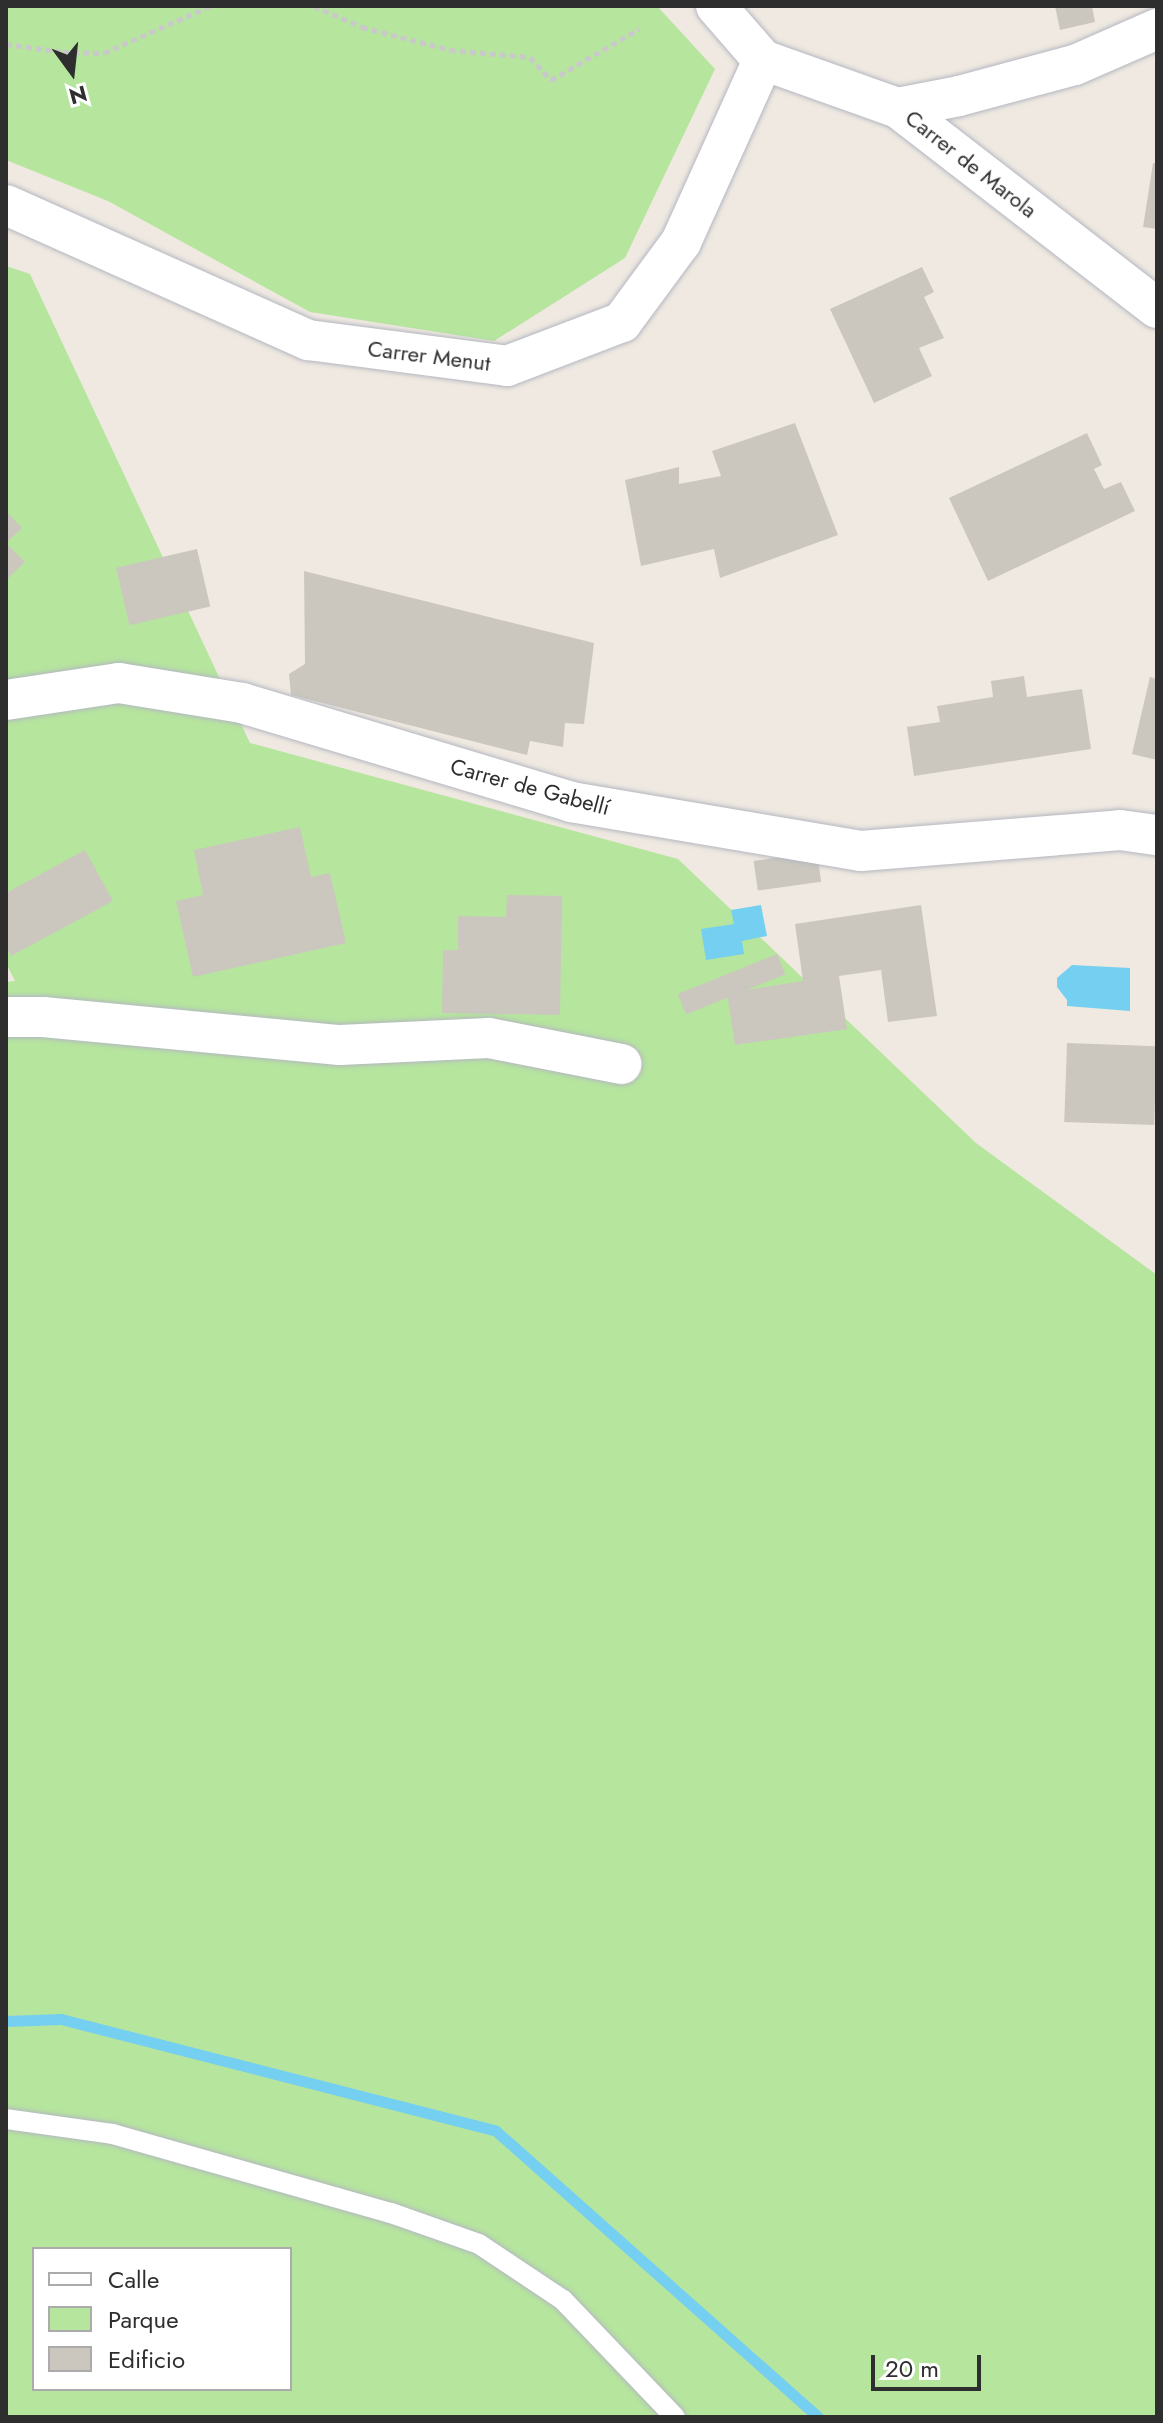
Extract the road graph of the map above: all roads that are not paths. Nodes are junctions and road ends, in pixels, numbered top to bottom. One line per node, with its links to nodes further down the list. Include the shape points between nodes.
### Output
1 (716, 6): 3 (street)
2 (1157, 29): 4 (street, via 1075,65)
3 (763, 60): 4 (street, Carrer de Marola); 5 (street, Carrer Menut, via 681,242 622,322 507,366 308,340)
4 (898, 108): 6 (street, Carrer de Marola)
5 (6, 205)
6 (1157, 308)
7 (6, 700): 8 (street, Carrer de Gabellí, via 119,683 242,703 571,802 861,851 1120,830)
8 (1157, 835)
9 (6, 1017): 10 (street, via 340,1045 489,1038)
10 (621, 1064)
11 (6, 2119): 12 (lane, via 113,2134 321,2192 479,2244 563,2300)
12 (675, 2417)

